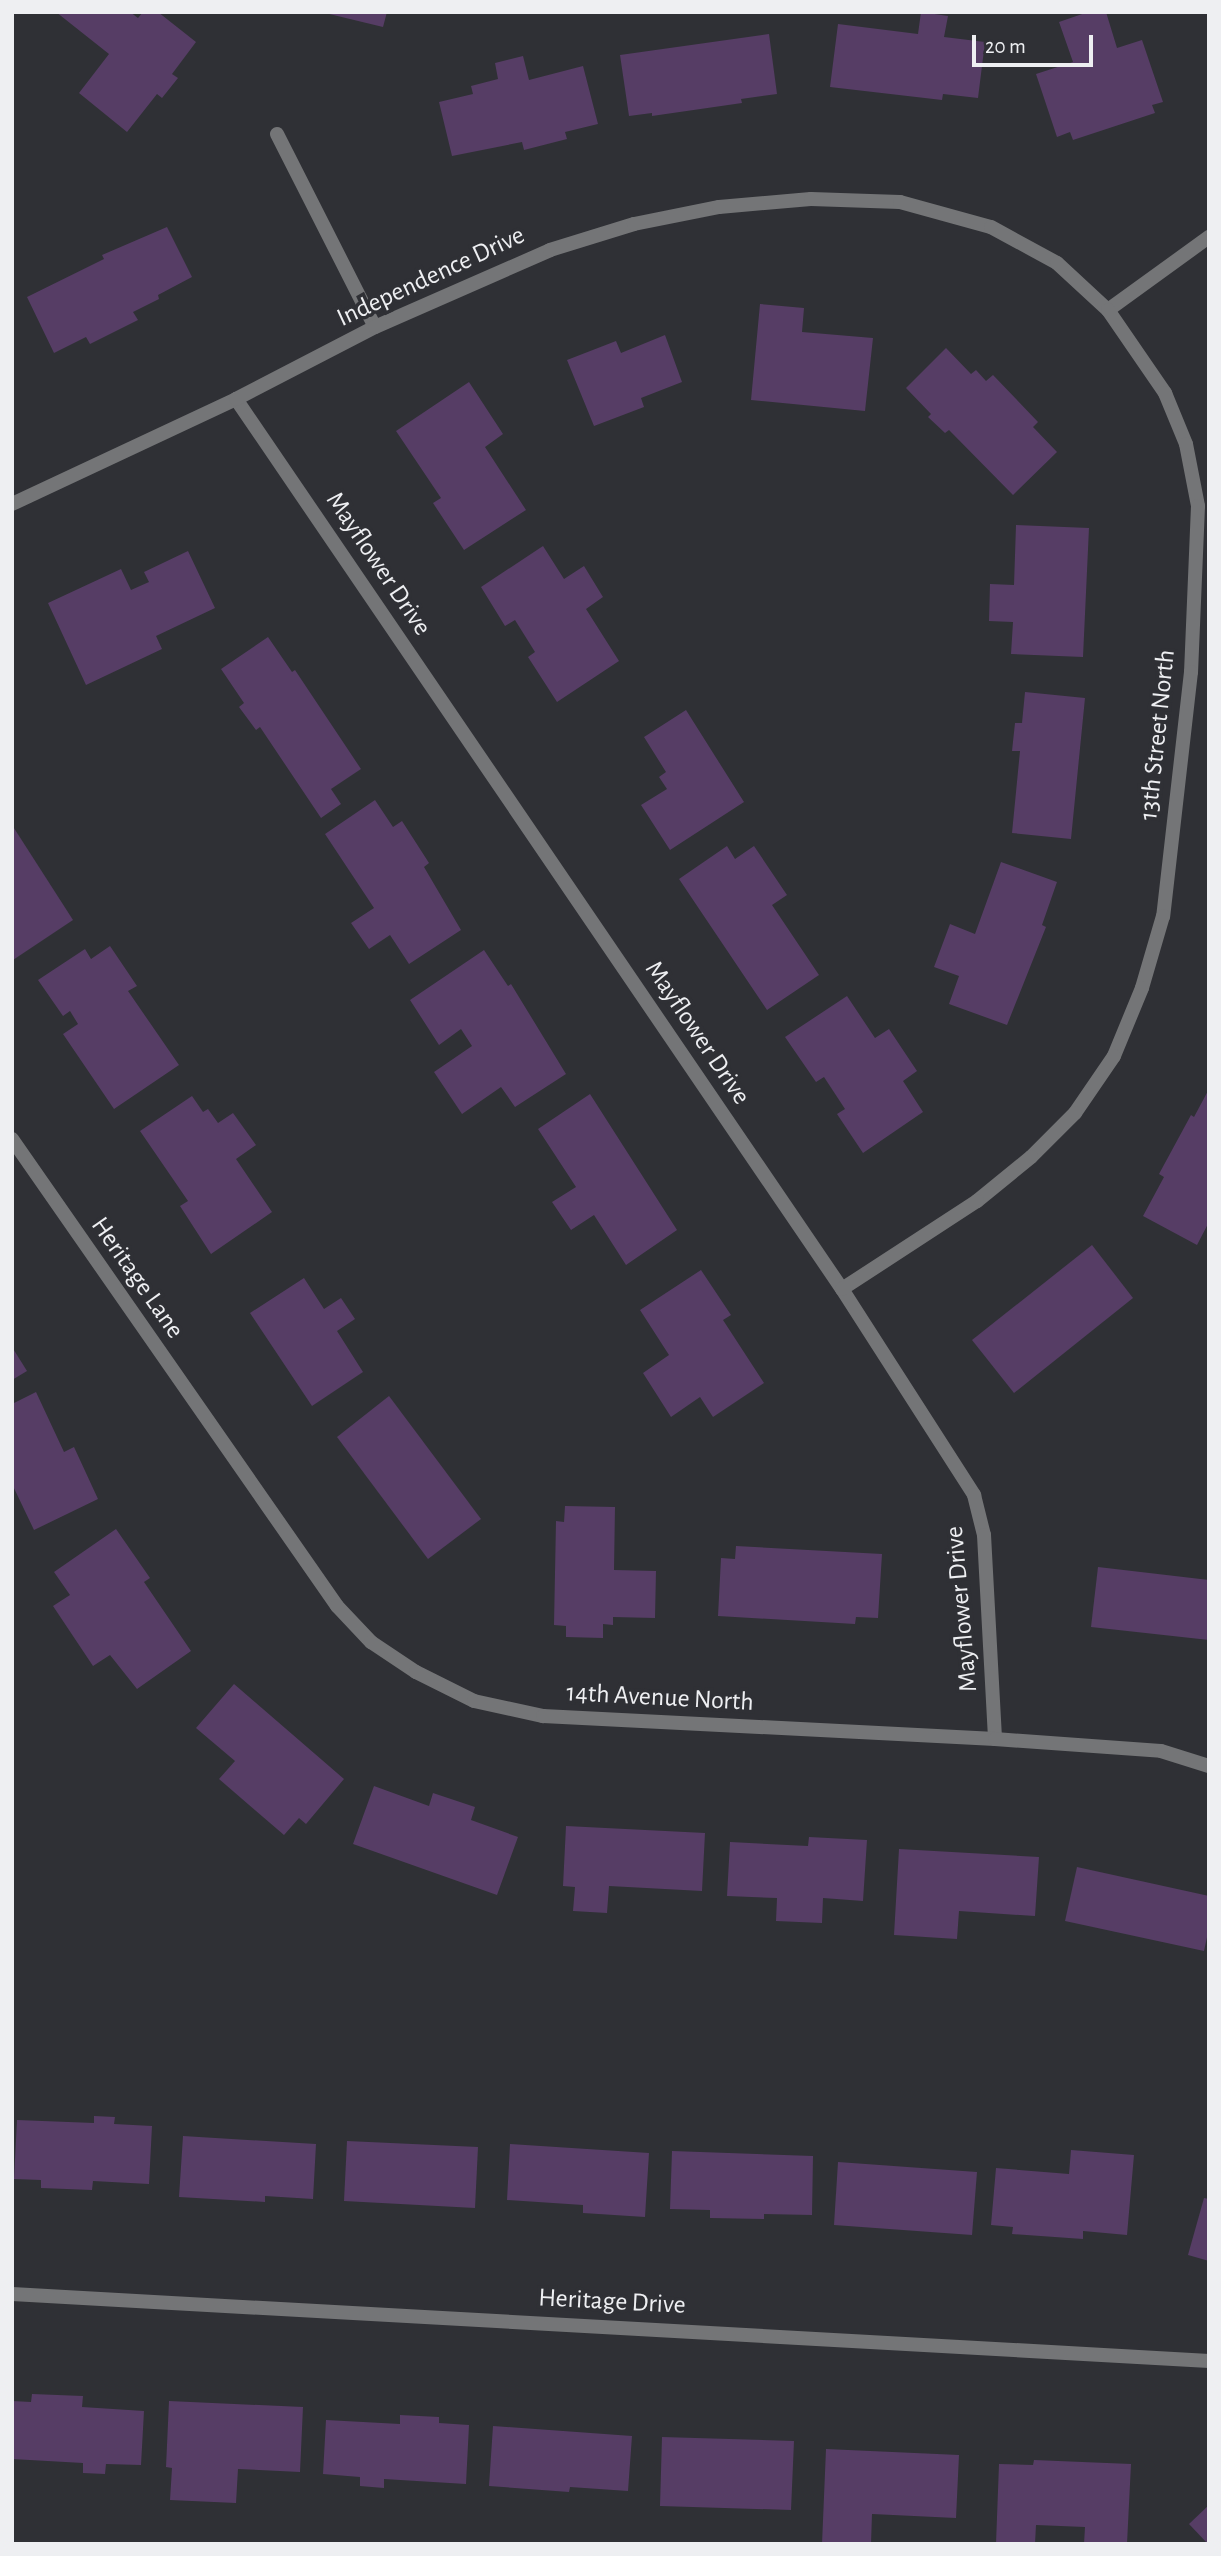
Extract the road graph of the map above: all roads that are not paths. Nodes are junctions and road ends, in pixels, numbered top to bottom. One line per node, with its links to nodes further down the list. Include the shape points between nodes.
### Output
1 (277, 134): 5 (street)
2 (900, 202): 4 (street, 13th Street North, via 991,227 1057,263); 5 (street, Independence Drive, via 811,199 719,207 634,224 550,250)
3 (1209, 237): 4 (street)
4 (1108, 310): 9 (street, 13th Street North, via 1165,393 1186,444 1198,506 1191,672 1163,916 1142,988 1114,1056 1075,1113 1031,1157 977,1200)
5 (375, 327): 6 (street, Independence Drive)
6 (236, 399): 7 (street, Independence Drive); 9 (street, Mayflower Drive)
7 (12, 504)
8 (12, 1139): 10 (street, Heritage Lane)
9 (842, 1289): 11 (street, Mayflower Drive, via 974,1495 984,1535)
10 (222, 1444): 11 (street, 14th Avenue North, via 337,1605 370,1642 474,1701 543,1716)
11 (995, 1739): 12 (street, 14th Avenue North, via 1161,1751)
12 (1209, 1766)
13 (12, 2294): 14 (street, Heritage Drive)
14 (1209, 2361)

